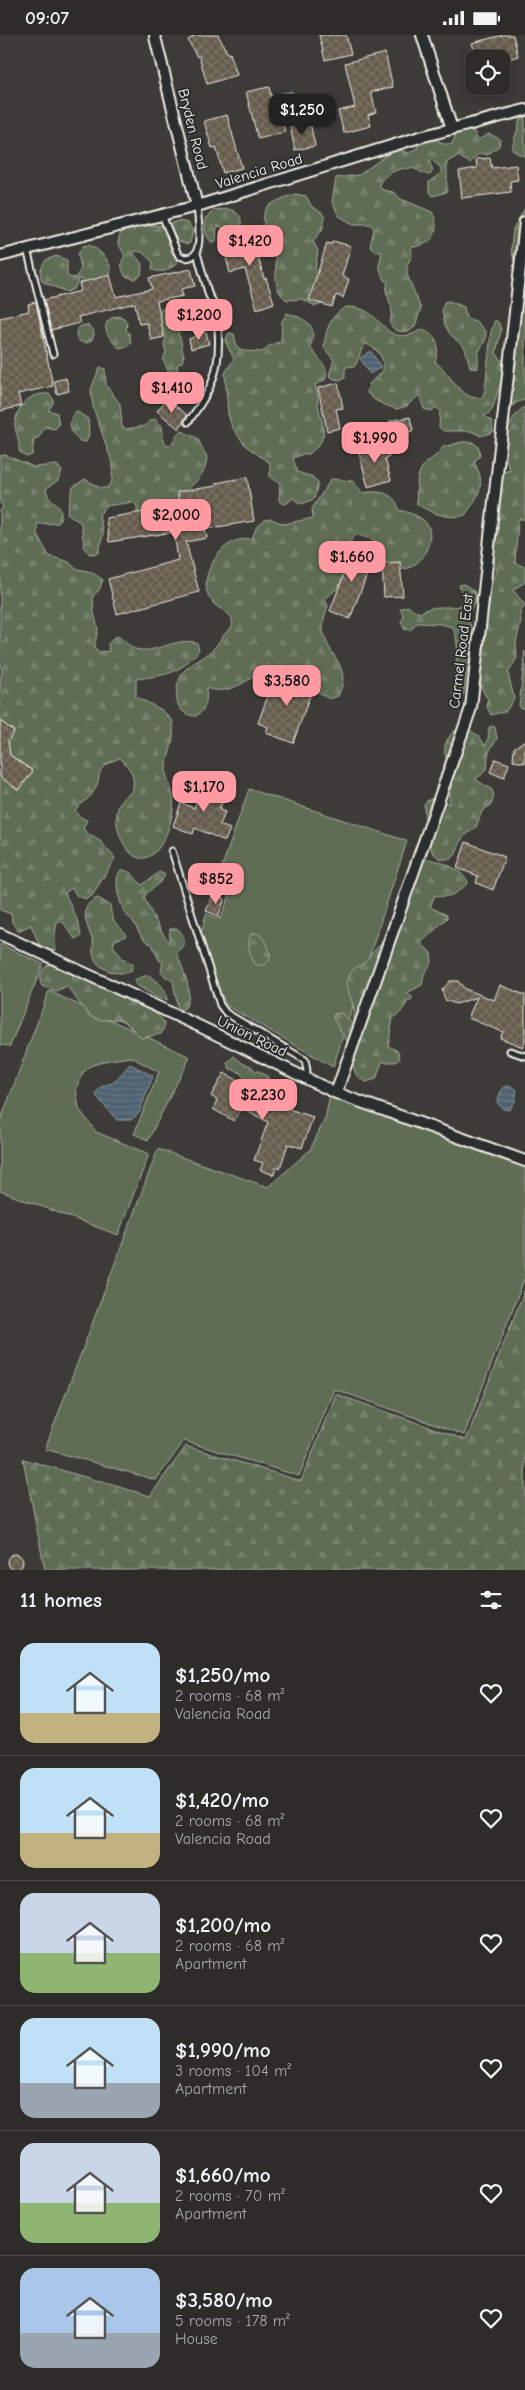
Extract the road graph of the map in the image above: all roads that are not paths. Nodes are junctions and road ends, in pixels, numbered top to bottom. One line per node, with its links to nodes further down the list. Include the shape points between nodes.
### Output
1 (422, 35): 4 (street)
2 (155, 37): 5 (street, Bryden Road)
3 (525, 110): 4 (street, Valencia Road)
4 (452, 129): 5 (street, Valencia Road)
5 (197, 206): 6 (street, Valencia Road); 9 (lane, Bryden Road)
6 (162, 215): 8 (street, Valencia Road); 9 (lane, via 179,256 190,258)
7 (525, 222): 18 (street, Carmel Road East, via 471,708)
8 (27, 249): 10 (street, Valencia Road); 11 (lane)
9 (197, 253): 12 (lane, Bryden Road, via 217,315 219,358 212,385)
10 (0, 256)
11 (53, 354)
12 (188, 423)
13 (172, 851): 17 (lane, via 220,1005 226,1013 305,1060)
14 (0, 934): 17 (street, Union Road)
15 (510, 1051): 16 (lane)
16 (525, 1056)
17 (306, 1078): 18 (street, Union Road)
18 (336, 1093): 19 (street, Union Road)
19 (525, 1161)

